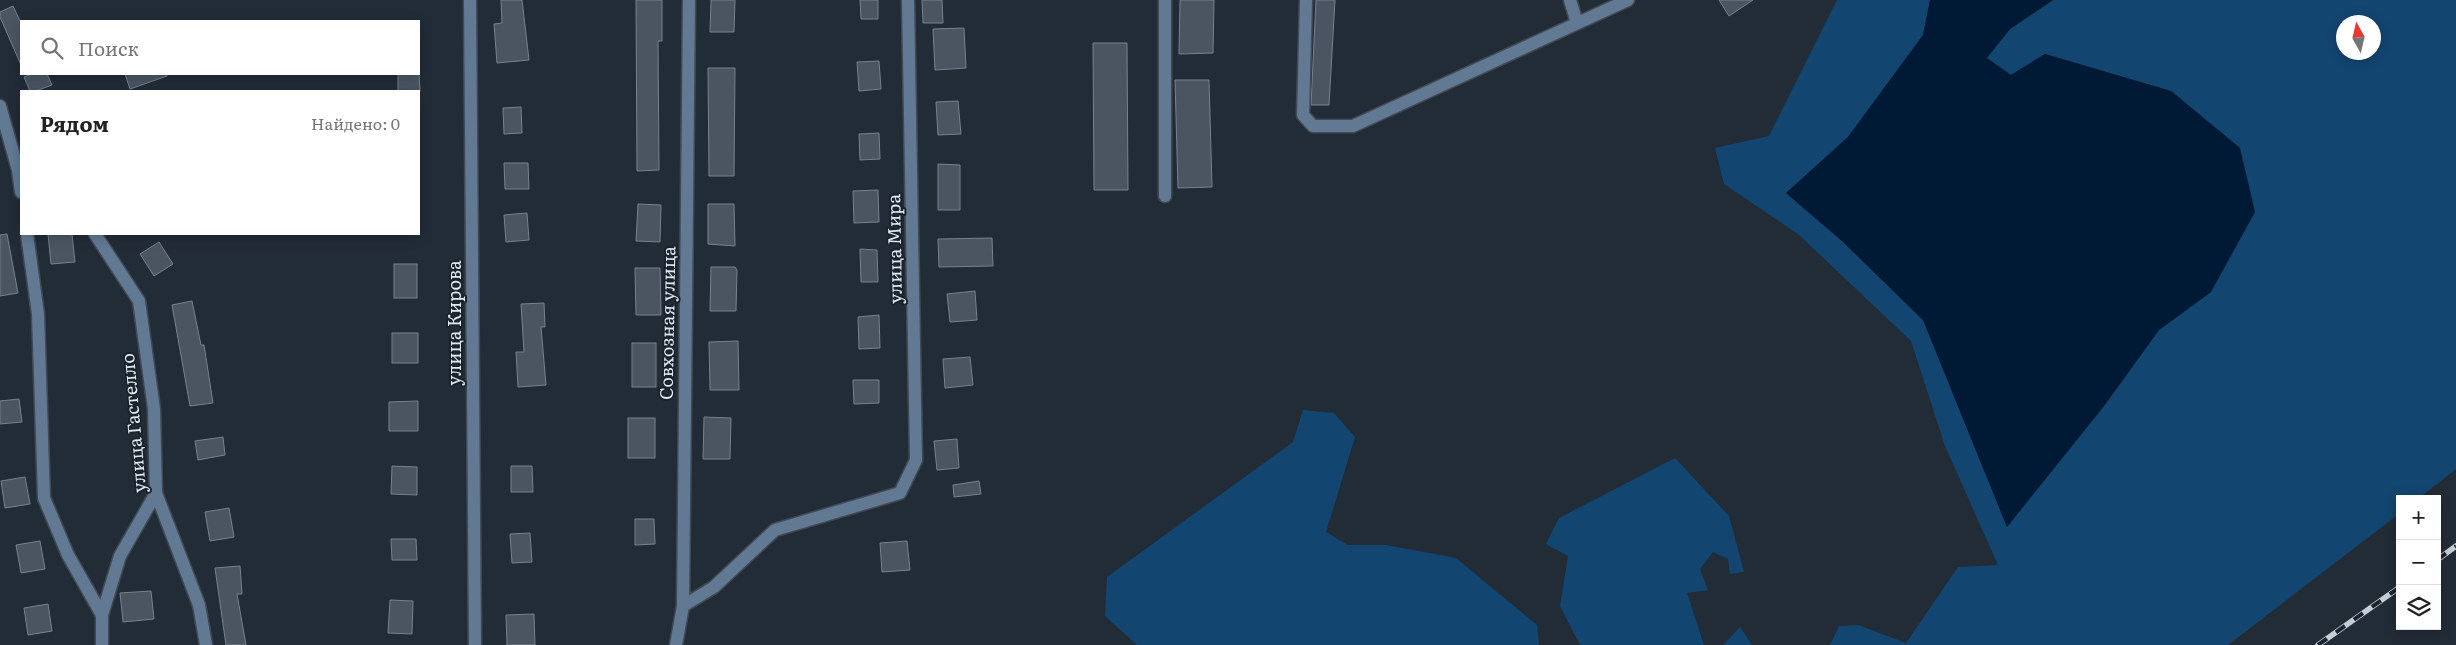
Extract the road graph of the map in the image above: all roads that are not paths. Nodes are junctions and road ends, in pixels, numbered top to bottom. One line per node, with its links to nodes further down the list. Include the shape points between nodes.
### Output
1 (470, 0): 19 (street, улица Кирова)
2 (689, 0): 15 (street, Совхозная улица)
3 (908, 0): 15 (street, улица Мира, via 916,460 900,493 775,530 714,587)
4 (1165, 0): 11 (street)
5 (1306, 0): 8 (street, via 1303,115 1313,126 1353,126)
6 (1570, 0): 8 (street)
7 (1628, 0): 8 (street)
8 (1577, 23)
9 (0, 106): 10 (street)
10 (20, 171)
11 (1165, 196)
12 (27, 235): 16 (street, via 38,314 44,498 68,555)
13 (96, 235): 14 (street, улица Гастелло, via 139,302 154,409)
14 (156, 493): 16 (street, via 120,556); 18 (street, улица Гастелло, via 199,604)
15 (682, 606): 20 (street, Совхозная улица)
16 (102, 615): 17 (street)
17 (102, 645)
18 (206, 645)
19 (475, 645)
20 (676, 645)

